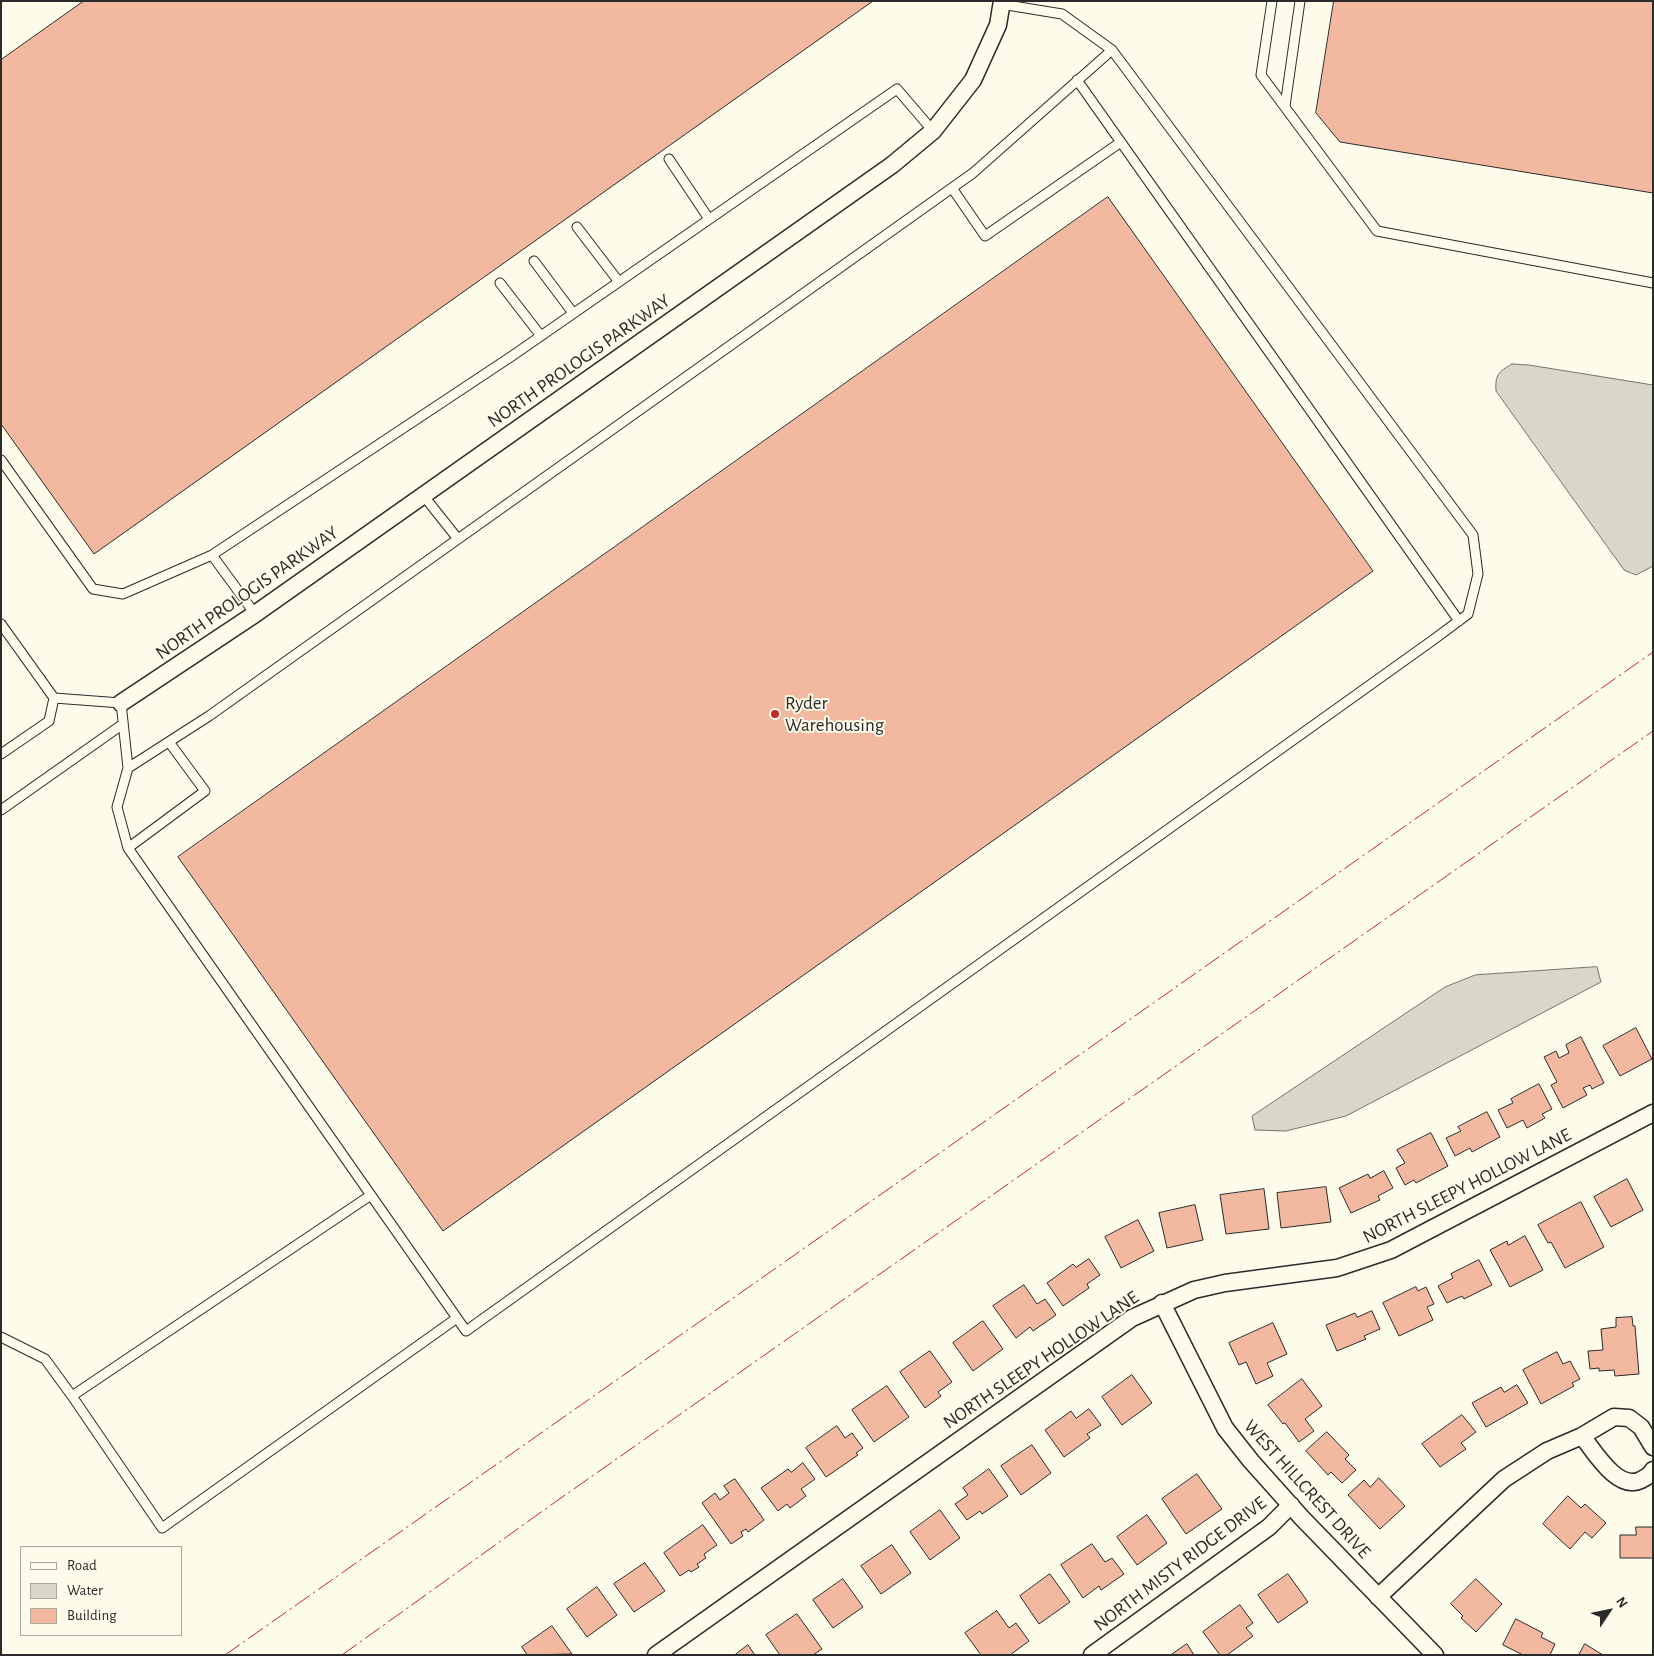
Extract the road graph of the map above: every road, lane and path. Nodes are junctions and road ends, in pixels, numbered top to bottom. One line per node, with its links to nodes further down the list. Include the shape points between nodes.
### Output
1 (1272, 1): 6 (lane, via 1261,75)
2 (1300, 1): 6 (lane)
3 (1002, 3): 4 (lane, via 1062,14); 7 (street, NORTH PROLOGIS PARKWAY, via 998,25 973,80)
4 (1112, 50): 5 (lane); 24 (lane, via 1474,535 1478,574 1468,614)
5 (1078, 80): 8 (lane); 10 (lane)
6 (1284, 106): 16 (lane, via 1377,232)
7 (933, 131): 11 (lane, via 897,89); 20 (street, NORTH PROLOGIS PARKWAY, via 892,165)
8 (1121, 142): 10 (lane, via 985,236); 24 (lane)
9 (669, 159): 11 (lane)
10 (952, 188): 21 (lane)
11 (709, 220): 14 (lane)
12 (577, 227): 14 (lane)
13 (534, 261): 17 (lane)
14 (619, 282): 17 (lane)
15 (500, 283): 18 (lane)
16 (1653, 283)
17 (573, 314): 18 (lane)
18 (541, 336): 22 (lane)
19 (1, 460): 22 (lane, via 93,589 123,594)
20 (423, 495): 21 (lane); 23 (street, NORTH PROLOGIS PARKWAY)
21 (458, 539): 29 (lane)
22 (212, 555): 23 (lane)
23 (255, 614): 27 (street, NORTH PROLOGIS PARKWAY)
24 (1459, 621): 37 (lane, via 466,1331)
25 (1, 624): 26 (lane)
26 (54, 698): 27 (lane); 30 (lane, via 49,721)
27 (121, 703): 28 (lane)
28 (123, 724): 31 (lane); 32 (lane)
29 (169, 742): 31 (lane); 33 (lane, via 205,791)
30 (1, 754)
31 (128, 768): 33 (lane, via 117,807)
32 (1, 810)
33 (128, 848): 35 (lane)
34 (1653, 1113): 36 (street, NORTH SLEEPY HOLLOW LANE, via 1391,1250 1337,1268 1194,1290)
35 (371, 1195): 37 (lane); 39 (lane)
36 (1162, 1304): 43 (street, WEST HILLCREST DRIVE, via 1225,1428); 45 (street, NORTH SLEEPY HOLLOW LANE, via 1132,1318)
37 (457, 1318): 39 (lane, via 162,1528)
38 (1, 1337): 39 (lane, via 45,1359)
39 (72, 1396)
40 (1582, 1436): 41 (street, via 1614,1417 1629,1418 1641,1427); 42 (street, via 1614,1475 1624,1481 1636,1482); 44 (street, via 1547,1451 1504,1479)
41 (1653, 1447)
42 (1653, 1470)
43 (1291, 1505): 44 (street, WEST HILLCREST DRIVE); 46 (street, NORTH MISTY RIDGE DRIVE, via 1269,1527)
44 (1378, 1597): 47 (street, WEST HILLCREST DRIVE)
45 (656, 1655)
46 (1092, 1655)
47 (1435, 1655)

